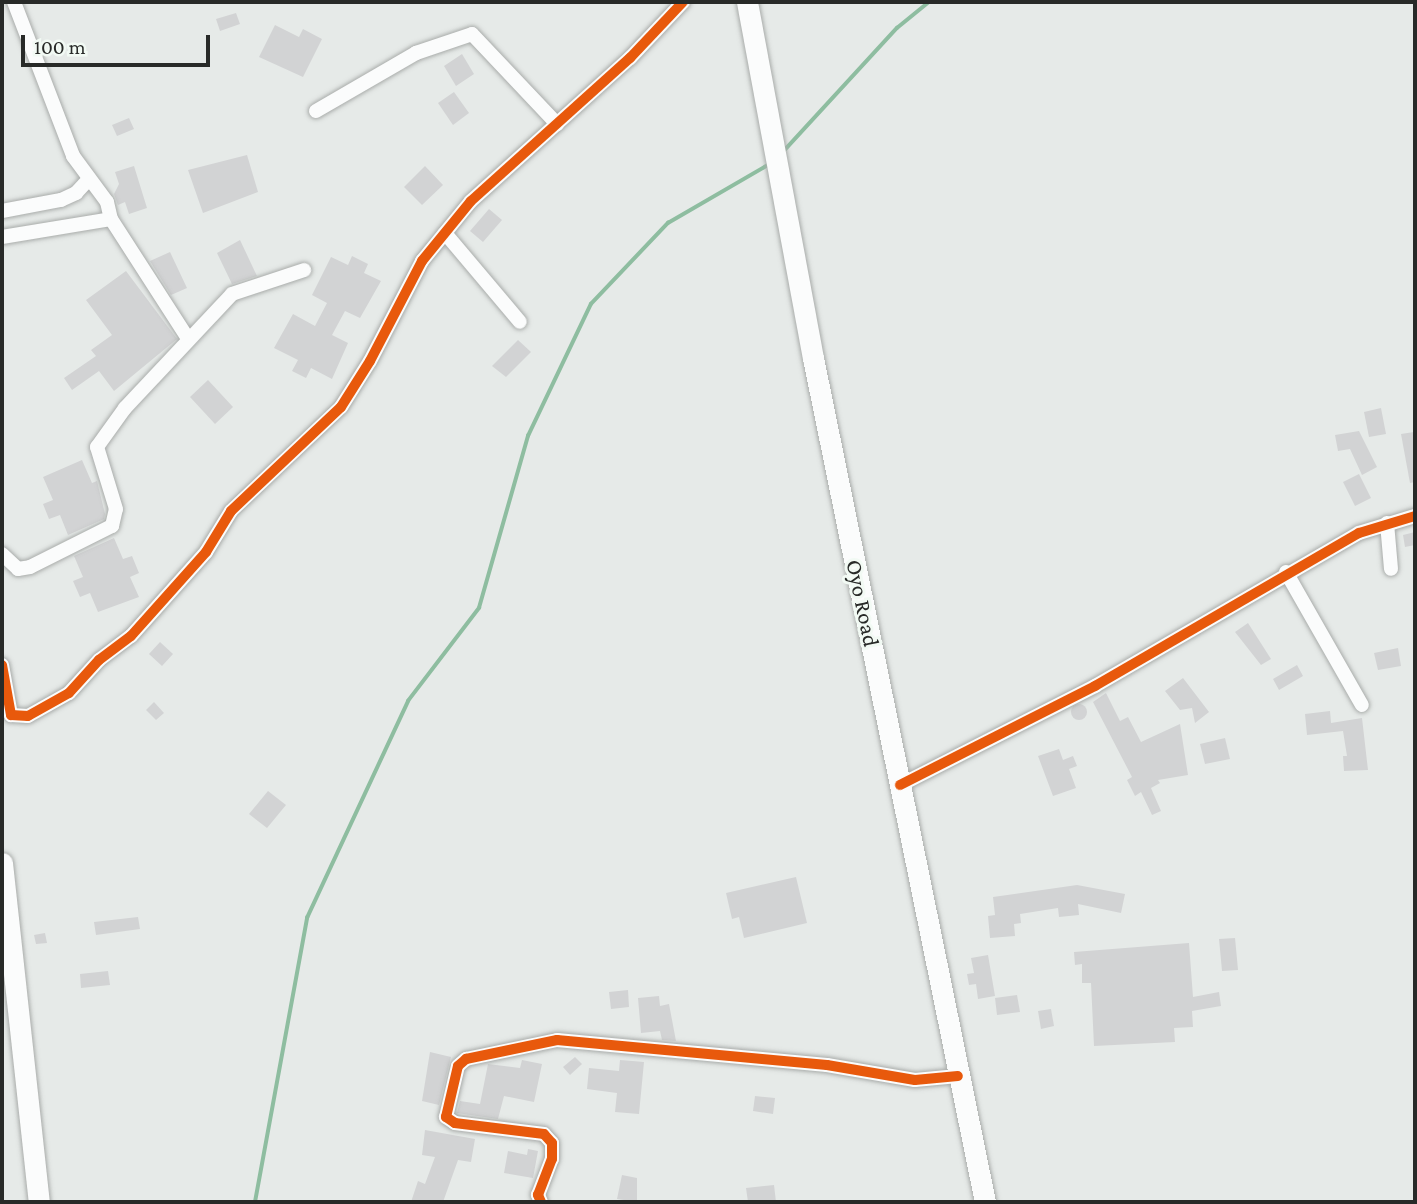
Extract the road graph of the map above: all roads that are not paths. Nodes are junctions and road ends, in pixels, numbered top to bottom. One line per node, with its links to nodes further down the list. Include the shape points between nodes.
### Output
1 (14, 2): 6 (street, via 59,125)
2 (683, 2): 5 (street)
3 (747, 2): 21 (highway, Oyo Road)
4 (316, 111): 5 (street, via 416,53 472,34)
5 (557, 124): 9 (street, via 471,201)
6 (88, 180): 7 (street, via 61,200); 8 (street, via 107,202)
7 (2, 211)
8 (111, 219): 10 (street); 13 (street)
9 (444, 233): 12 (street); 19 (street, via 422,261 370,362 341,407 231,511 206,552 131,636 99,660 69,693 28,716 11,715)
10 (2, 237)
11 (304, 270): 13 (street, via 232,294)
12 (520, 322)
13 (187, 337): 16 (street, via 97,447 116,509 112,526 30,567 18,569)
14 (1415, 516): 15 (street)
15 (1387, 523): 17 (street); 18 (street)
16 (2, 554)
17 (1391, 569)
18 (1286, 572): 20 (street); 21 (street, via 1095,686)
19 (2, 666)
20 (1362, 705)
21 (900, 785): 23 (highway, Oyo Road)
22 (2, 863): 24 (highway)
23 (958, 1076): 25 (street, via 915,1080 827,1065 557,1040 466,1059 458,1066 446,1116 455,1123 544,1135 552,1143 552,1151 538,1195); 26 (highway, Oyo Road)
24 (39, 1202)
25 (541, 1202)
26 (984, 1202)

